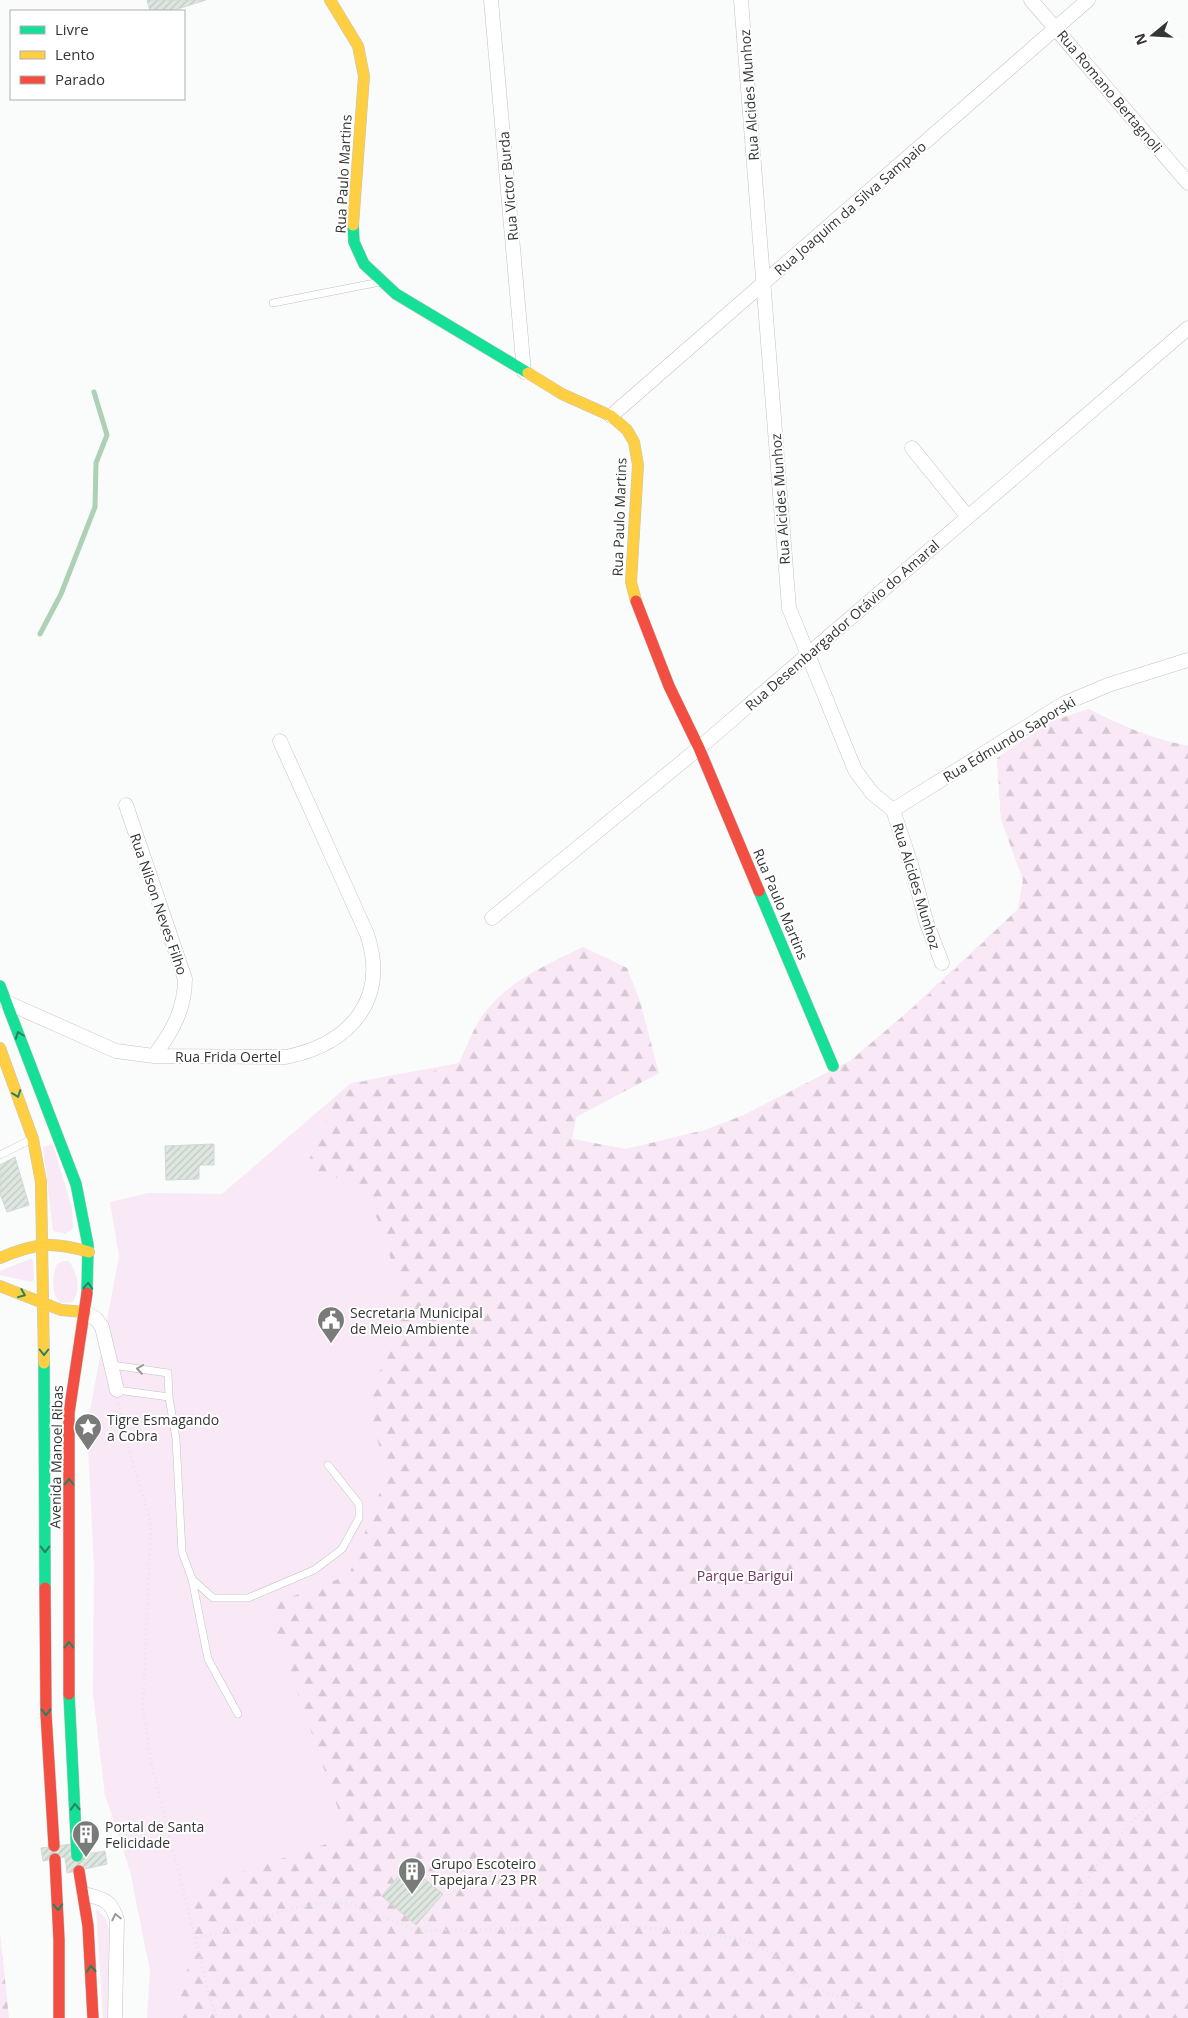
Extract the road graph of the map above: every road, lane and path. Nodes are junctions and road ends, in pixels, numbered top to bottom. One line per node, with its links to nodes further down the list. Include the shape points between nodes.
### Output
1 (330, 0): 8 (main road, Rua Paulo Martins, via 353,35 362,61 364,93 354,242 364,264)
2 (491, 0): 12 (street, Rua Victor Burda)
3 (741, 0): 9 (street, Rua Alcides Munhoz)
4 (1031, 0): 6 (street, Rua Romano Bertagnoli)
5 (1088, 0): 6 (street, Rua Joaquim da Silva Sampaio)
6 (1057, 28): 7 (street, Rua Romano Bertagnoli); 9 (street, Rua Joaquim da Silva Sampaio)
7 (1188, 183)
8 (380, 282): 10 (lane); 12 (main road, Rua Paulo Martins)
9 (763, 284): 13 (street, Rua Joaquim da Silva Sampaio); 16 (street, Rua Alcides Munhoz, via 787,594 792,618)
10 (274, 303)
11 (1188, 328): 15 (street, Rua Desembargador Otávio do Amaral)
12 (524, 372): 13 (main road, Rua Paulo Martins)
13 (611, 416): 19 (main road, Rua Paulo Martins, via 627,430 636,452 637,508 631,566 634,597 669,686)
14 (912, 448): 15 (street)
15 (968, 517): 16 (street, Rua Desembargador Otávio do Amaral)
16 (808, 655): 19 (street, Rua Desembargador Otávio do Amaral); 21 (street, Rua Alcides Munhoz, via 855,770 872,793)
17 (1188, 660): 21 (street, Rua Edmundo Saporski, via 1108,685 1063,704)
18 (280, 741): 27 (street, Rua Frida Oertel, via 368,934 375,968 372,990 354,1021 326,1044 302,1054 272,1058)
19 (699, 748): 22 (street, Rua Desembargador Otávio do Amaral); 29 (main road, Rua Paulo Martins)
20 (126, 805): 27 (street, Rua Nilson Neves Filho, via 185,979 182,1008 167,1039)
21 (893, 810): 23 (street, Rua Alcides Munhoz)
22 (492, 918)
23 (942, 963)
24 (0, 986): 25 (main road, Avenida Manoel Ribas)
25 (3, 1002): 27 (street, Rua Frida Oertel, via 109,1049); 30 (main road, Avenida Manoel Ribas, one-way to 25)
26 (0, 1048): 28 (main road, Avenida Manoel Ribas)
27 (154, 1056)
28 (6, 1063): 30 (main road, via 22,1063); 31 (main road, Avenida Manoel Ribas, one-way to 31)
29 (833, 1066)
30 (43, 1097): 34 (main road, Avenida Manoel Ribas, via 78,1188)
31 (33, 1139): 32 (lane); 33 (main road, Avenida Manoel Ribas, via 40,1182)
32 (0, 1155)
33 (42, 1242): 34 (main road); 35 (main road); 37 (main road, Avenida Manoel Ribas)
34 (88, 1252): 38 (main road, Avenida Manoel Ribas, one-way to 34)
35 (0, 1258)
36 (0, 1286): 37 (main road, one-way to 37)
37 (44, 1303): 38 (main road, via 61,1310); 46 (main road, Avenida Manoel Ribas, one-way to 46, via 46,1714)
38 (85, 1312): 39 (street, via 102,1326); 47 (main road, Avenida Manoel Ribas, one-way to 38, via 69,1688 69,1413)
39 (112, 1365): 40 (street); 41 (lane, one-way to 39, via 168,1373)
40 (117, 1390): 41 (lane); 51 (path, via 124,1434 152,1523 143,1708 151,1762)
41 (169, 1397): 43 (lane, via 176,1438 182,1552)
42 (328, 1465): 43 (lane, via 359,1504 359,1518 342,1549 314,1570 248,1598 213,1598)
43 (192, 1579): 44 (lane, via 208,1659)
44 (238, 1714)
45 (1188, 1778): 57 (path, via 1139,1815 1094,1868 1064,1932 1062,1981 1056,2005)
46 (54, 1846)
47 (77, 1856)
48 (55, 1859): 52 (main road, one-way to 52)
49 (79, 1871): 50 (main road)
50 (84, 1894): 53 (main road, one-way to 50); 54 (street, one-way to 50, via 117,1920 112,1906)
51 (196, 1938): 55 (path); 56 (path, via 236,1930 286,1910 319,1903 348,1903 418,1931 599,1925 738,1938 772,1954 804,1984 855,2002)
52 (59, 2018)
53 (93, 2018)
54 (116, 2018)
55 (217, 2018)
56 (873, 2018)
57 (1045, 2018)

